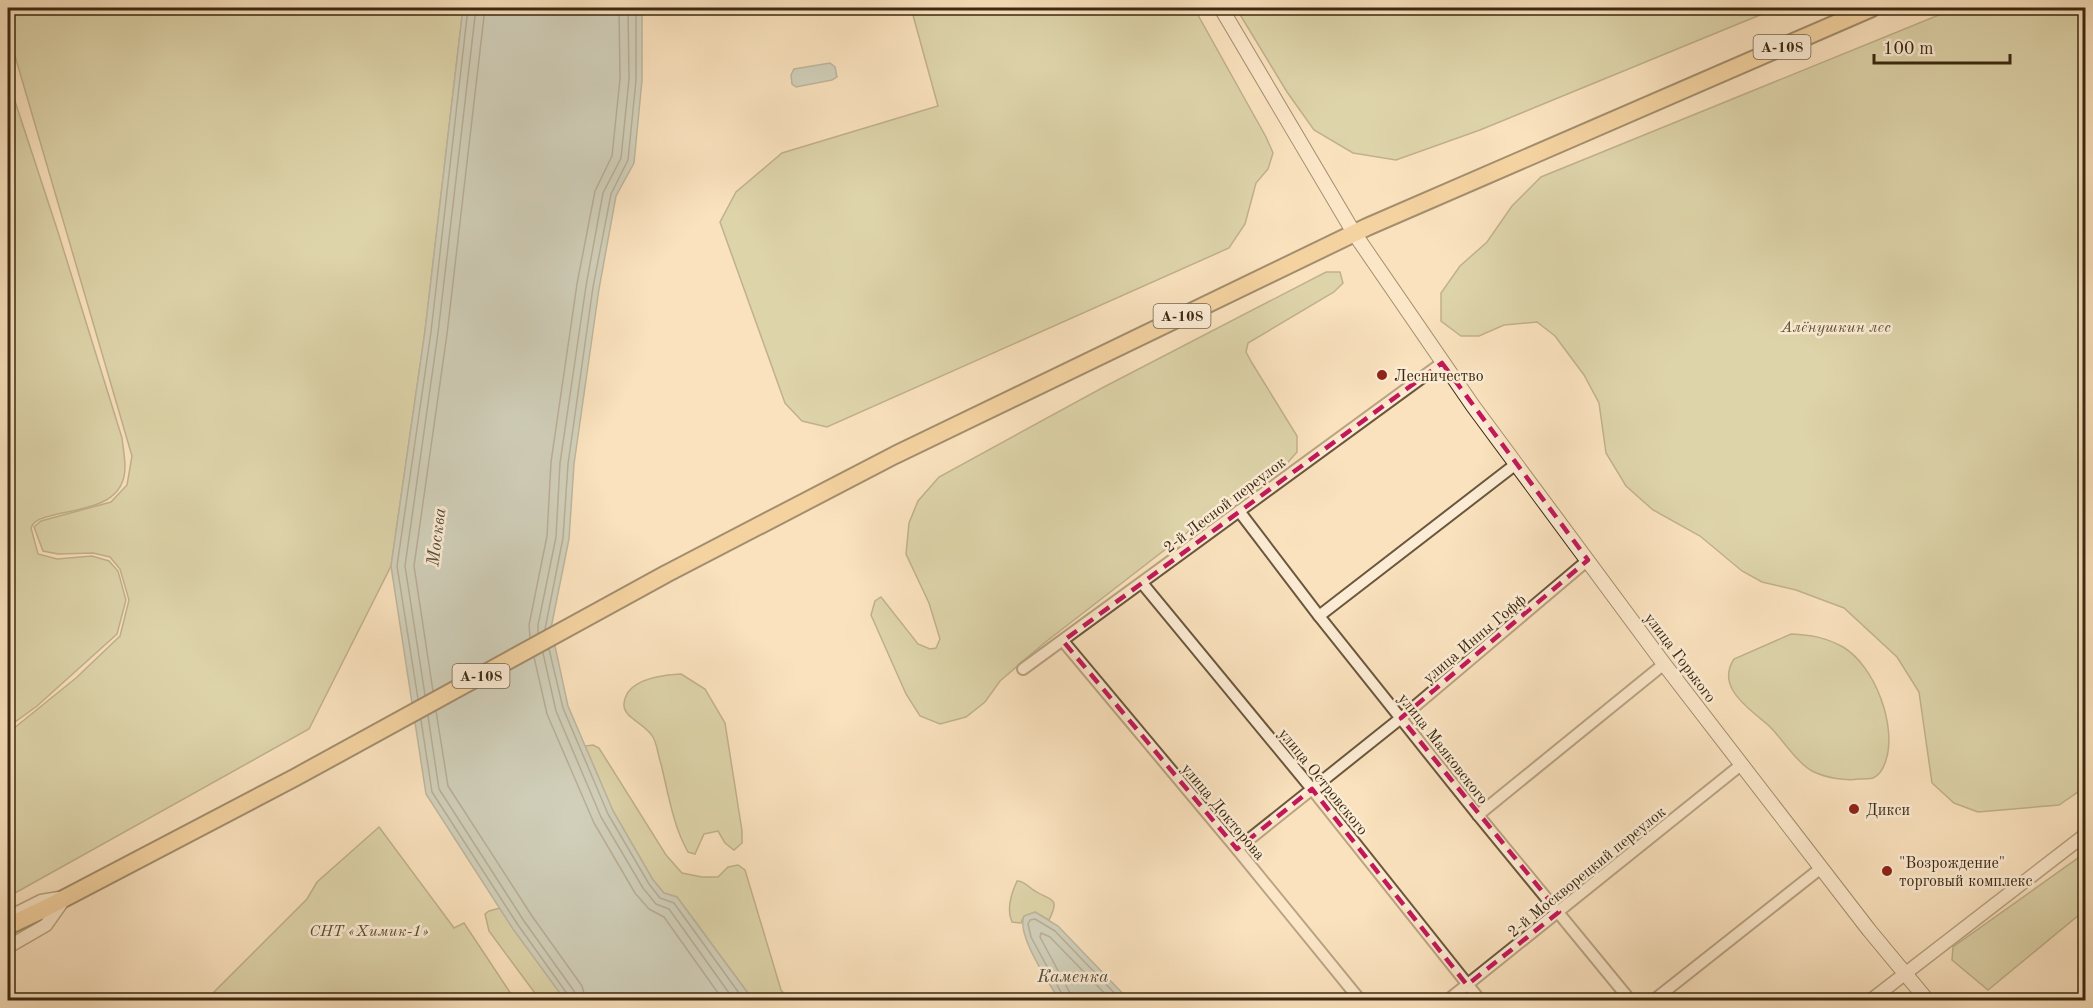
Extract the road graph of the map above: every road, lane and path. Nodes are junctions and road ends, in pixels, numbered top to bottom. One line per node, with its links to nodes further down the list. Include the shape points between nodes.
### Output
1 (1221, 8): 3 (main road, улица Горького)
2 (1872, 8): 3 (highway, А-108)
3 (1354, 233): 4 (main road, улица Горького); 20 (highway, А-108, via 895,455)
4 (1442, 363): 5 (main road, улица Горького); 6 (street, 2-й Лесной переулок)
5 (1516, 464): 7 (main road, улица Горького); 9 (street)
6 (1239, 511): 8 (street, 2-й Лесной переулок); 9 (street, улица Маяковского)
7 (1588, 560): 11 (main road, улица Горького); 13 (street, улица Инны Гофф)
8 (1142, 584): 10 (street, 2-й Лесной переулок); 15 (street, улица Островского)
9 (1319, 616): 13 (street, улица Маяковского)
10 (1063, 642): 12 (street, 2-й Лесной переулок); 18 (street, улица Докторова)
11 (1664, 664): 14 (main road, улица Горького); 16 (street)
12 (1023, 669)
13 (1401, 718): 15 (street, улица Инны Гофф); 16 (street, улица Маяковского)
14 (1742, 764): 19 (main road, улица Горького); 22 (street, 2-й Москворецкий переулок)
15 (1312, 789): 18 (street, улица Инны Гофф); 28 (street, улица Островского)
16 (1478, 815): 22 (street, улица Маяковского)
17 (2085, 834): 27 (street)
18 (1237, 849): 29 (street, улица Докторова)
19 (1821, 868): 27 (main road, улица Горького); 33 (street)
20 (66, 897): 21 (highway, А-108); 23 (street, via 40,901); 26 (street, via 46,925)
21 (44, 909): 24 (highway, А-108); 25 (highway, А-108)
22 (1559, 912): 28 (street, 2-й Москворецкий переулок); 32 (street, улица Маяковского)
23 (8, 918)
24 (8, 926)
25 (8, 934)
26 (8, 947)
27 (1905, 975): 34 (street); 35 (main road, улица Горького)
28 (1467, 985): 30 (street, 2-й Москворецкий переулок); 31 (street, улица Островского)
29 (1360, 1000)
30 (1448, 1000)
31 (1480, 1000)
32 (1630, 1000)
33 (1654, 1000)
34 (1872, 1000)
35 (1928, 1000)

